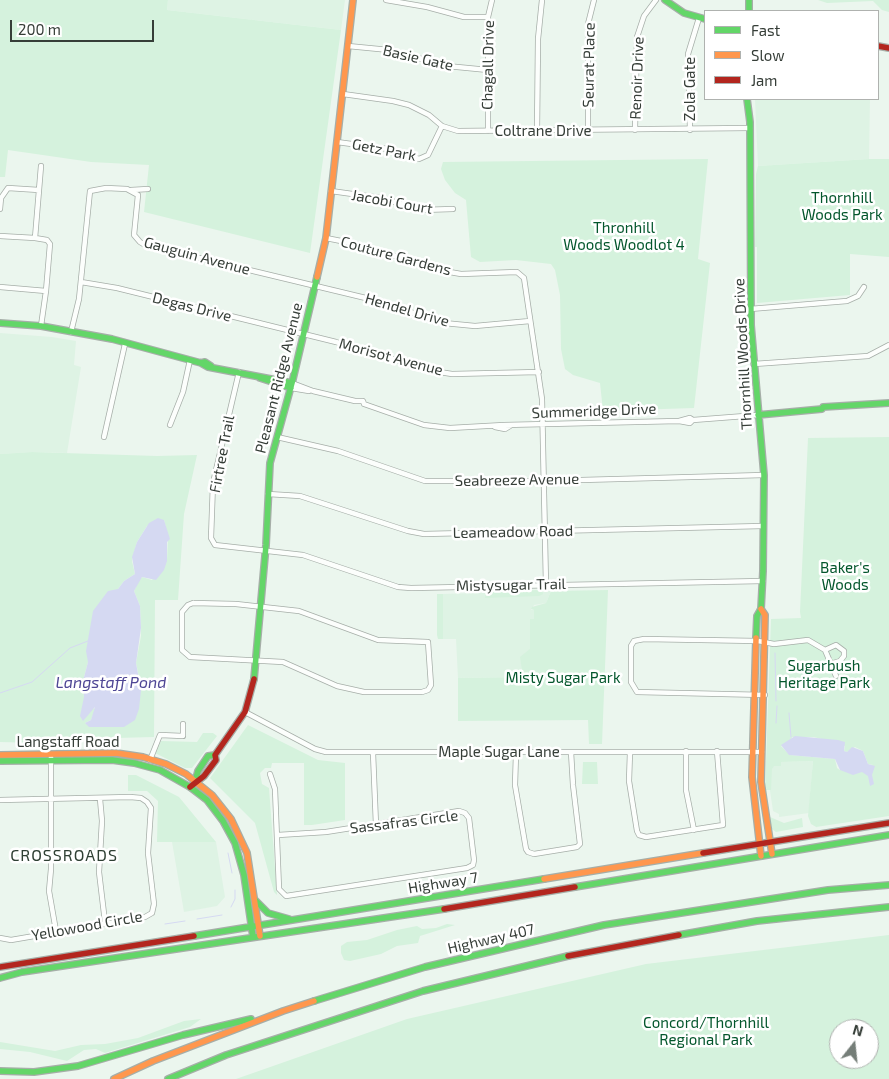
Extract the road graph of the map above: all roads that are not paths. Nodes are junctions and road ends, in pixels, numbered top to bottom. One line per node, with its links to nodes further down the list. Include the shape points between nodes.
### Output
1 (353, 0): 10 (main road, Pleasant Ridge Avenue)
2 (386, 0): 8 (street, via 464,18)
3 (492, 0): 8 (street, Chagall Drive)
4 (542, 0): 20 (street, via 538,39)
5 (594, 0): 19 (street, Seurat Place, via 588,24)
6 (656, 0): 16 (street, Renoir Drive, via 644,16 637,37)
7 (665, 0): 9 (main road, via 684,13)
8 (488, 17): 11 (street, Chagall Drive)
9 (702, 19): 17 (street, Zola Gate, via 688,54)
10 (348, 46): 11 (street, Basie Gate, via 389,50 447,66); 12 (main road, Pleasant Ridge Avenue)
11 (488, 70): 18 (street, Chagall Drive)
12 (343, 94): 14 (street, Coltrane Drive, via 409,106 429,115); 21 (main road, Pleasant Ridge Avenue)
13 (747, 100): 15 (main road, Thornhill Woods Drive)
14 (442, 126): 18 (street, Coltrane Drive, via 458,131); 21 (street, Getz Park, via 428,155 419,159 388,149)
15 (750, 128): 17 (street, Coltrane Drive); 37 (main road, Thornhill Woods Drive)
16 (635, 130): 17 (street, Coltrane Drive); 19 (street, Coltrane Drive)
17 (690, 130)
18 (488, 131): 20 (street, Coltrane Drive)
19 (588, 131): 20 (street, Coltrane Drive)
20 (537, 132)
21 (337, 142): 26 (main road, Pleasant Ridge Avenue)
22 (41, 166): 23 (street)
23 (39, 190): 27 (street, via 8,188 1,198); 30 (street)
24 (131, 190): 25 (street); 32 (street, via 106,188 90,191); 33 (street, Gauguin Avenue, via 138,195 134,235 140,242)
25 (148, 190)
26 (331, 191): 28 (street, Jacobi Court, via 382,198 422,210); 31 (main road, Pleasant Ridge Avenue)
27 (0, 209)
28 (453, 209)
29 (0, 236): 30 (street)
30 (35, 238): 36 (street, via 47,240 50,244)
31 (326, 238): 33 (main road, Pleasant Ridge Avenue); 38 (street, Couture Gardens, via 364,246 444,272 520,273 526,286)
32 (81, 282): 41 (street); 42 (street, Degas Drive, via 117,288)
33 (315, 286): 38 (street, Hendel Drive, via 374,300 444,323 475,326); 42 (main road, Pleasant Ridge Avenue)
34 (0, 287): 36 (street)
35 (864, 287): 37 (street, via 858,296 847,301)
36 (46, 291): 40 (street)
37 (750, 309): 46 (main road, Thornhill Woods Drive)
38 (530, 321): 48 (street, Couture Gardens)
39 (0, 323): 40 (main road, Summeridge Drive)
40 (41, 326): 41 (main road, Summeridge Drive)
41 (71, 332): 43 (main road, Summeridge Drive, via 112,339)
42 (303, 335): 48 (street, Morisot Avenue, via 372,352 433,372); 49 (main road, Pleasant Ridge Avenue)
43 (122, 344): 45 (main road, Summeridge Drive); 54 (street)
44 (889, 345): 46 (street, via 868,356)
45 (190, 360): 47 (main road, Summeridge Drive); 52 (street, via 184,392)
46 (754, 364): 51 (main road, Thornhill Woods Drive)
47 (239, 372): 49 (main road, Summeridge Drive); 61 (street, Firtree Trail, via 213,483 211,538 221,546)
48 (539, 372): 53 (street, Couture Gardens)
49 (291, 386): 53 (street, Summeridge Drive, via 358,400 424,425 450,428); 55 (main road, Pleasant Ridge Avenue)
50 (889, 403): 51 (main road, Summeridge Drive)
51 (758, 415): 53 (street, Summeridge Drive, via 693,420 690,423); 56 (main road, Thornhill Woods Drive)
52 (170, 425)
53 (543, 425): 57 (street, Couture Gardens)
54 (104, 437)
55 (277, 438): 57 (street, Seabreeze Avenue, via 338,451 425,481); 58 (main road, Pleasant Ridge Avenue, via 270,463)
56 (764, 475): 57 (street, Seabreeze Avenue); 59 (main road, Thornhill Woods Drive)
57 (545, 480): 60 (street, Couture Gardens)
58 (268, 494): 60 (street, Leameadow Road, via 300,496 424,534); 61 (main road, Pleasant Ridge Avenue)
59 (763, 526): 60 (street, Leameadow Road); 62 (main road, Thornhill Woods Drive)
60 (545, 531): 63 (street, Couture Gardens)
61 (265, 552): 63 (street, Mistysugar Trail, via 303,555 398,587); 64 (main road, Pleasant Ridge Avenue)
62 (763, 581): 63 (street, Mistysugar Trail); 65 (main road, Thornhill Woods Drive, via 758,616)
63 (546, 585)
64 (260, 606): 67 (main road, Pleasant Ridge Avenue); 67 (street, via 193,603 182,612 181,640 186,655 196,659); 67 (street, via 300,611 378,640 428,642 432,685 422,692 364,692 338,686 283,662)
65 (761, 642): 66 (street, via 788,644 808,640); 70 (main road, Thornhill Woods Drive); 70 (street, via 644,639 634,641 630,658 631,682 637,692); 71 (main road, Thornhill Woods Drive)
66 (825, 650): 68 (street); 68 (street, via 836,645 844,650 840,661)
67 (256, 660): 72 (main road, Pleasant Ridge Avenue, via 253,689)
68 (830, 664): 69 (street)
69 (836, 676)
70 (756, 694): 71 (street); 76 (main road, Thornhill Woods Drive)
71 (765, 695): 79 (main road, Thornhill Woods Drive)
72 (245, 712): 80 (street, Maple Sugar Lane, via 315,749); 87 (main road, Pleasant Ridge Avenue, via 215,755 208,756)
73 (183, 724): 84 (street, via 182,736 160,735)
74 (686, 751): 75 (street, Maple Sugar Lane); 78 (street, Maple Sugar Lane); 94 (street, via 686,790)
75 (717, 751): 76 (street, Maple Sugar Lane); 94 (street, via 723,825)
76 (753, 751): 79 (street, Maple Sugar Lane); 98 (main road, Thornhill Woods Drive, via 752,777)
77 (571, 752): 78 (street, Maple Sugar Lane); 81 (street, Maple Sugar Lane); 81 (street, via 580,844 534,854 526,849 515,785)
78 (630, 752): 94 (street, via 629,781 639,835 646,837)
79 (762, 752): 97 (main road, Thornhill Woods Drive, via 761,782)
80 (373, 753): 81 (street, Maple Sugar Lane); 93 (street)
81 (516, 754)
82 (0, 755): 83 (main road, Langstaff Road)
83 (51, 757): 84 (main road, Langstaff Road, via 116,753); 85 (main road, Langstaff Road); 88 (main road, Langstaff Road, via 134,763 160,770); 91 (street)
84 (150, 760): 87 (main road, Langstaff Road, via 183,773)
85 (0, 761)
86 (270, 774): 95 (street, Sassafras Circle, via 276,789)
87 (195, 782): 88 (main road, Pleasant Ridge Avenue); 102 (main road, Langstaff Road, via 212,795 231,819 246,853)
88 (190, 787): 106 (main road, Langstaff Road, via 206,800 235,842)
89 (0, 800): 91 (street, Yellowood Circle)
90 (100, 800): 91 (street, Yellowood Circle); 105 (street, via 100,872); 105 (street, Yellowood Circle, via 141,798 151,808 148,853 154,904 152,913 145,917)
91 (52, 801): 107 (street, via 49,891)
92 (889, 823): 97 (main road, Highway 7)
93 (376, 825): 95 (street, Sassafras Circle); 95 (street, Sassafras Circle, via 459,811 465,813 469,818 474,860 467,868 286,896 279,889)
94 (694, 830)
95 (278, 835)
96 (889, 835): 99 (main road, Highway 7)
97 (770, 844): 98 (main road, Highway 7); 99 (main road, Thornhill Woods Drive)
98 (760, 845): 100 (main road, Thornhill Woods Drive); 104 (main road, Highway 7)
99 (772, 854): 100 (main road, Highway 7)
100 (761, 856): 108 (main road, Highway 7)
101 (889, 884): 112 (main road, Highway 407, via 828,890 604,925 425,967)
102 (255, 900): 104 (main road, via 272,915); 106 (main road, Langstaff Road)
103 (889, 908): 115 (main road, via 758,920 547,960 423,991 226,1056)
104 (295, 920): 106 (main road, Highway 7)
105 (105, 922): 107 (street, Yellowood Circle)
106 (254, 925): 108 (main road, Langstaff Road); 110 (main road, Highway 7)
107 (56, 931): 109 (street, Yellowood Circle, via 11,940)
108 (256, 937): 111 (main road, Highway 7)
109 (0, 938)
110 (0, 967)
111 (0, 978)
112 (283, 1012): 113 (main road, via 183,1035 78,1066 34,1072); 114 (main road, Highway 407)
113 (0, 1071)
114 (114, 1079)
115 (168, 1079)

